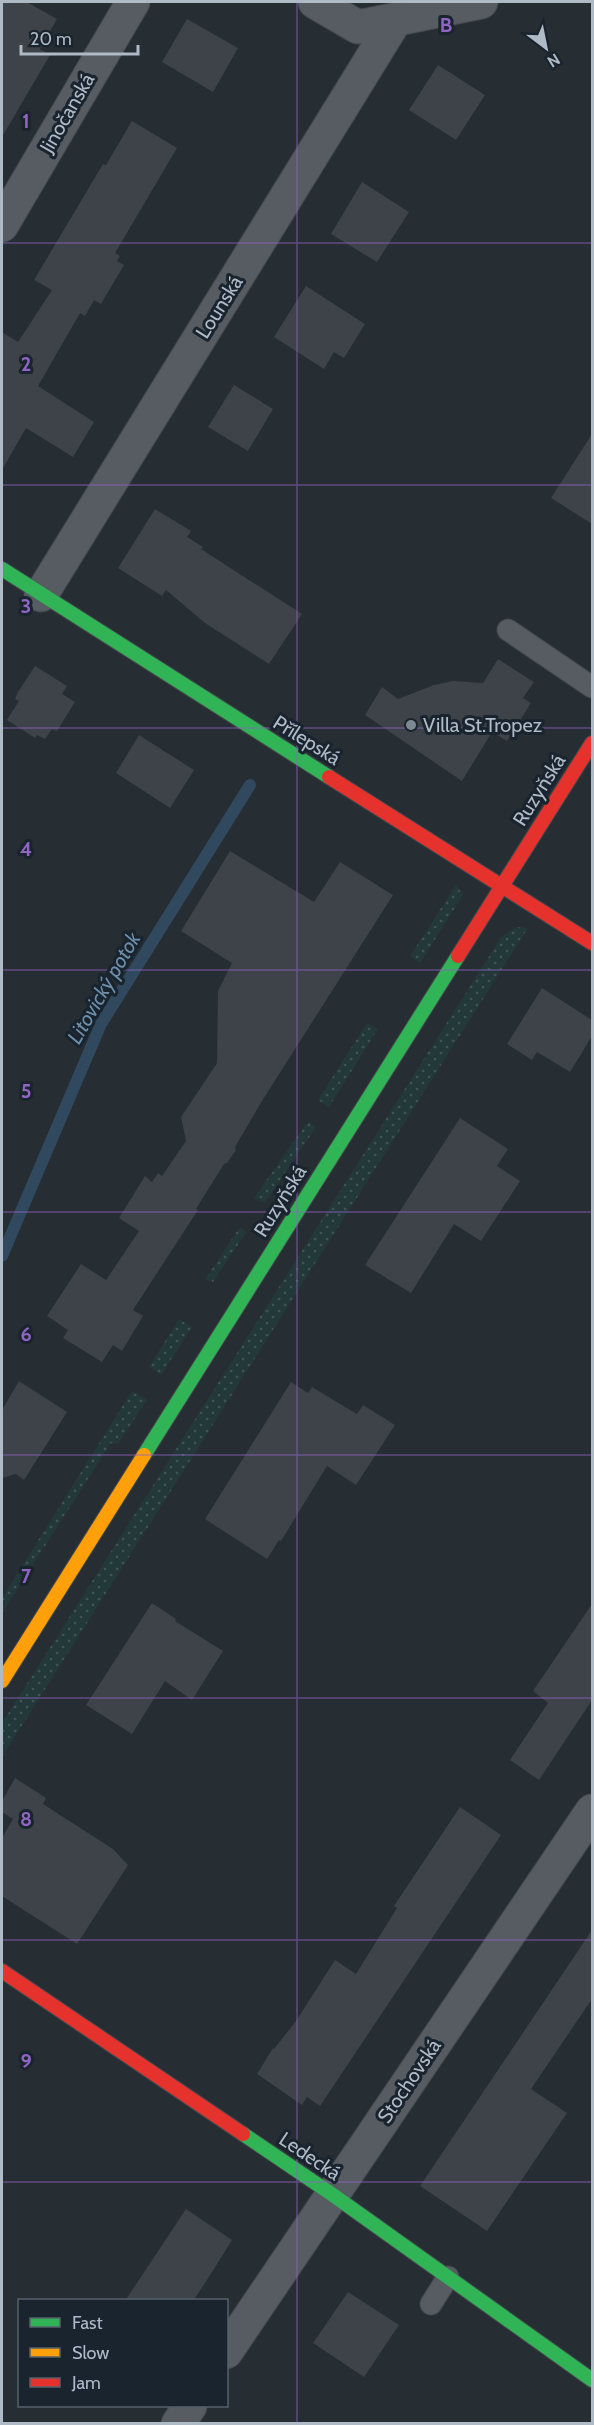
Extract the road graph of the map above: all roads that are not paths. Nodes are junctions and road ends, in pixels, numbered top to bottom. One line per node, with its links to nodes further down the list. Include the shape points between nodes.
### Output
1 (133, 2): 5 (street, Jinočanská)
2 (315, 2): 4 (street, via 358,27)
3 (482, 2): 4 (street)
4 (396, 19): 7 (street, Lounská)
5 (2, 225)
6 (2, 569): 7 (street, Přílepská)
7 (41, 595): 11 (street, Přílepská)
8 (508, 630): 9 (lane)
9 (592, 687)
10 (592, 743): 11 (street, Ruzyňská)
11 (502, 886): 12 (street, Přílepská); 13 (street, Ruzyňská)
12 (592, 943)
13 (2, 1681)
14 (592, 1811): 16 (street, Stochovská)
15 (2, 1971): 16 (street, Ledecká)
16 (333, 2195): 17 (street, Ledecká); 19 (street, Stochovská)
17 (448, 2277): 18 (lane); 20 (street, Ledecká)
18 (431, 2304)
19 (228, 2349)
20 (592, 2380)
21 (189, 2407): 22 (street)
22 (178, 2424)

